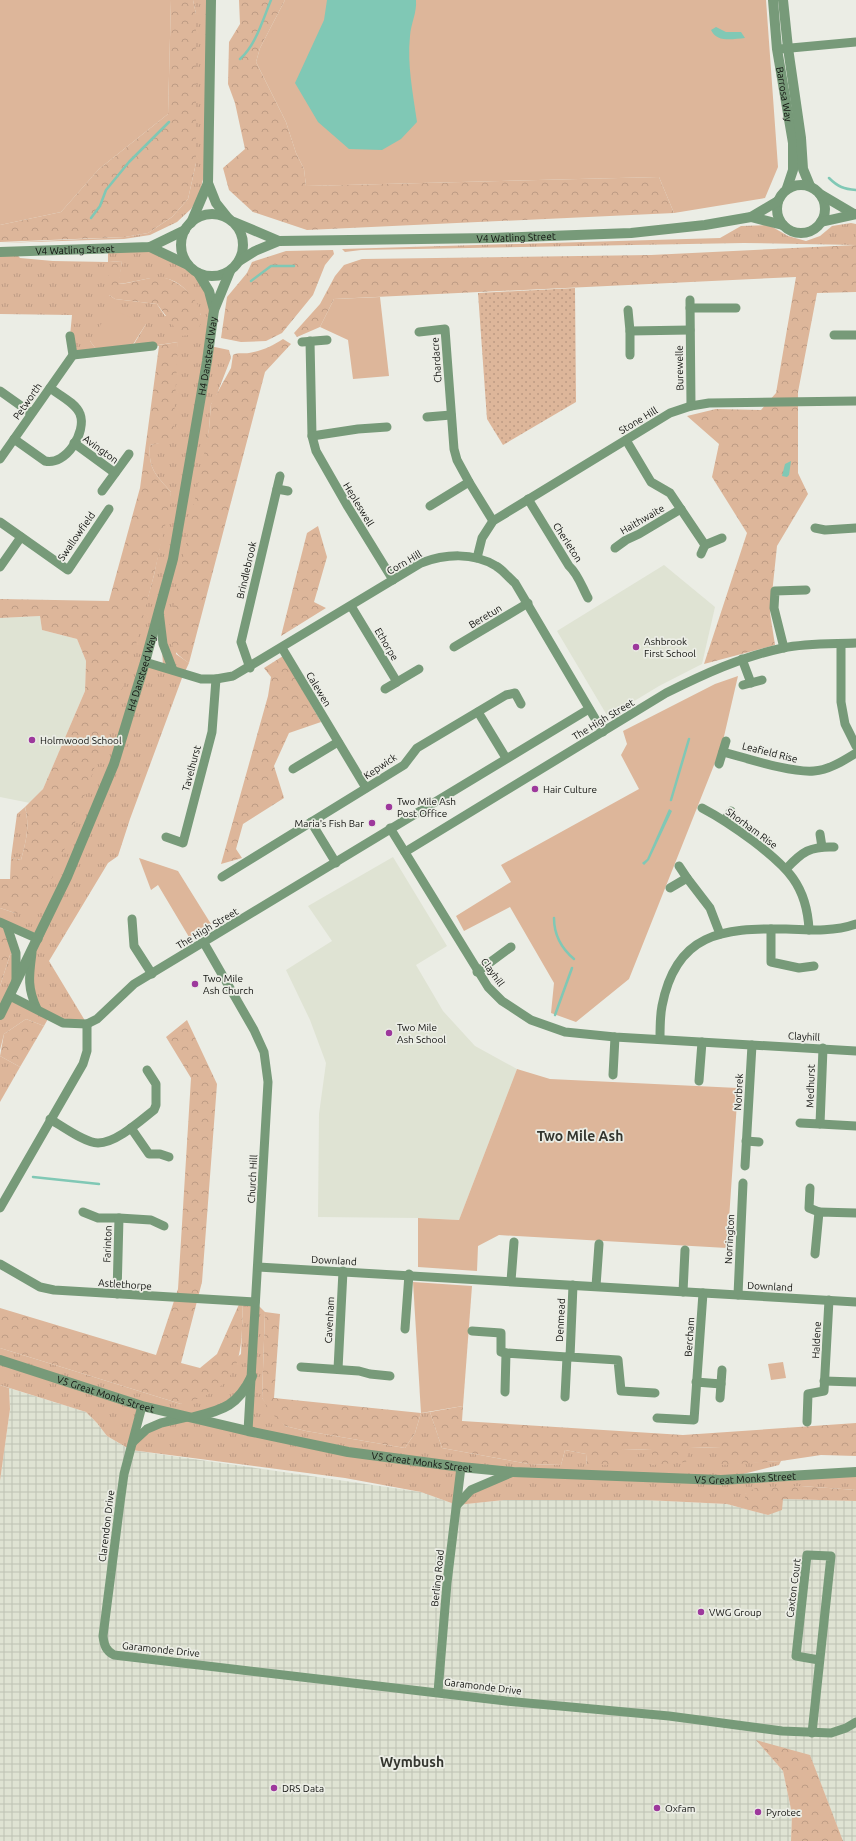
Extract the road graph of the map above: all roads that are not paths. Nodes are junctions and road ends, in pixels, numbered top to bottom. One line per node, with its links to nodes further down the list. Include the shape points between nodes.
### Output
1 (212, 0): 7 (street)
2 (773, 0): 6 (street, Barrosa Way)
3 (783, 0): 5 (street, Barrosa Way)
4 (856, 42): 5 (street)
5 (788, 48): 6 (street); 8 (street, Barrosa Way, via 803,169)
6 (777, 49): 9 (street, Barrosa Way, via 793,143 793,170)
7 (208, 183): 14 (street, via 216,203); 17 (street)
8 (810, 186): 9 (street, via 798,184); 10 (street)
9 (787, 188): 11 (street)
10 (820, 194): 12 (street); 15 (street, via 825,205)
11 (778, 201): 13 (street, V4 Watling Street); 16 (street, via 776,211)
12 (855, 214): 15 (street)
13 (751, 216): 16 (street, V4 Watling Street); 18 (street, V4 Watling Street, via 705,225 631,233)
14 (231, 220): 17 (street, via 218,214 208,214 199,217); 18 (street, V4 Watling Street); 21 (street, via 244,241)
15 (821, 222): 16 (street, via 806,232 793,232)
16 (783, 225)
17 (188, 226): 19 (street, V4 Watling Street); 22 (street, via 181,248)
18 (279, 241): 21 (street, V4 Watling Street)
19 (150, 247): 20 (street, V4 Watling Street); 22 (street, V4 Watling Street)
20 (0, 252)
21 (239, 261): 23 (street)
22 (188, 265): 24 (street)
23 (230, 271): 24 (street, via 215,277); 26 (street, H4 Dansteed Way)
24 (198, 274): 26 (street, H4 Dansteed Way, via 209,291)
25 (736, 308): 28 (street, Burewelle, via 690,304)
26 (214, 310): 78 (street, H4 Dansteed Way, via 173,559)
27 (628, 310): 29 (street)
28 (690, 330): 29 (street); 41 (street, Burewelle)
29 (630, 331): 37 (street)
30 (419, 332): 43 (street, Chardacre, via 445,326)
31 (834, 335): 32 (street)
32 (856, 335)
33 (70, 336): 36 (street)
34 (327, 340): 46 (street, Hepleswell, via 306,342)
35 (153, 346): 36 (street)
36 (72, 355): 38 (street, Petworth)
37 (630, 355)
38 (50, 388): 42 (street, Petworth); 49 (street, Avington, via 80,413 80,433)
39 (0, 391): 42 (street)
40 (856, 401): 41 (street, Stone Hill, via 709,403)
41 (691, 406): 48 (street, Stone Hill, via 670,413)
42 (31, 413): 47 (street, Petworth)
43 (451, 415): 44 (street); 54 (street, Chardacre, via 454,449)
44 (427, 417)
45 (387, 427): 46 (street, via 358,428)
46 (312, 436): 73 (street, Hepleswell, via 324,468)
47 (14, 439): 49 (street, Avington, via 48,462 65,455); 51 (street, Petworth)
48 (626, 440): 58 (street, Stone Hill); 61 (street, Haithwaite, via 651,482 670,493)
49 (74, 443): 52 (street, Avington)
50 (129, 454): 52 (street, Avington)
51 (0, 460)
52 (115, 473): 57 (street, Avington)
53 (280, 476): 55 (street, Brindlebrook)
54 (469, 482): 59 (street); 62 (street, Chardacre)
55 (277, 489): 56 (street); 86 (street, Brindlebrook, via 241,642)
56 (288, 491)
57 (102, 492)
58 (528, 499): 62 (street, Stone Hill); 75 (street, Cherleton, via 569,566 576,573)
59 (430, 506)
60 (109, 509): 66 (street, Swallowfield, via 68,570)
61 (681, 509): 68 (street, Haithwaite); 69 (street, Haithwaite)
62 (493, 521): 71 (street, Stone Hill, via 482,538)
63 (0, 522): 66 (street, Swallowfield)
64 (815, 528): 65 (street)
65 (856, 528)
66 (21, 537): 72 (street)
67 (722, 538): 68 (street)
68 (706, 545): 70 (street)
69 (615, 548)
70 (701, 554)
71 (477, 558): 73 (street, Corn Hill, via 458,555 437,557); 76 (street, Corn Hill, via 496,566 515,583)
72 (0, 567)
73 (393, 580): 77 (street, Corn Hill)
74 (806, 590): 83 (street, via 775,590 774,608)
75 (588, 598)
76 (528, 603): 82 (street, Beretun); 94 (street, Corn Hill)
77 (351, 606): 81 (street, Corn Hill); 91 (street, Ethorpe)
78 (159, 611): 85 (street, H4 Dansteed Way); 88 (street, via 163,644)
79 (841, 644): 80 (street, The High Street); 83 (street, The High Street); 99 (street, via 841,702 845,724)
80 (856, 644)
81 (282, 648): 86 (street, Corn Hill); 98 (street, Calewen)
82 (454, 648)
83 (784, 648): 84 (street, The High Street)
84 (742, 659): 90 (street, via 747,684); 96 (street, The High Street, via 666,693)
85 (145, 662): 88 (street, Corn Hill); 128 (street, H4 Dansteed Way, via 114,764)
86 (250, 668): 89 (street, Corn Hill, via 233,676)
87 (418, 669): 91 (street)
88 (173, 670): 89 (street, Corn Hill, via 201,679)
89 (216, 679): 112 (street, Tavelhurst, via 212,732 183,843)
90 (762, 680)
91 (397, 682): 92 (street)
92 (385, 689)
93 (521, 704): 95 (street, Kepwick, via 515,693 506,695)
94 (589, 709): 96 (street, Corn Hill); 102 (street, The High Street)
95 (478, 712): 102 (street); 105 (street, Kepwick, via 417,748 404,765)
96 (604, 732): 115 (street, The High Street)
97 (726, 741): 100 (street)
98 (338, 742): 104 (street); 105 (street, Calewen)
99 (856, 746)
100 (723, 752): 101 (street, Leafield Rise, via 798,770 814,771 835,766); 103 (street)
101 (856, 753)
102 (506, 758): 110 (street, The High Street)
103 (719, 764)
104 (293, 769)
105 (366, 788): 109 (street, Kepwick)
106 (702, 808): 108 (street, Shorham Rise)
107 (731, 811): 108 (street)
108 (725, 820): 118 (street, Shorham Rise)
109 (311, 822): 116 (street); 119 (street, Kepwick)
110 (390, 828): 115 (street); 116 (street, The High Street, via 379,838)
111 (820, 834): 113 (street)
112 (166, 837)
113 (822, 846): 114 (street); 118 (street, via 806,850)
114 (834, 847)
115 (406, 852): 133 (street, Clayhill)
116 (336, 862): 129 (street, The High Street)
117 (679, 866): 120 (street)
118 (787, 868): 126 (street, Shorham Rise, via 803,897)
119 (222, 877)
120 (687, 878): 121 (street); 127 (street, via 710,908)
121 (670, 888)
122 (132, 918): 134 (street, via 134,946)
123 (3, 924): 128 (street); 135 (street, via 16,953)
124 (856, 924): 126 (street)
125 (771, 929): 126 (street); 127 (street, via 748,929); 132 (street, via 771,962 799,968)
126 (809, 930)
127 (720, 934): 141 (street, via 703,940 688,950 676,966 667,983)
128 (38, 939): 131 (street, H4 Dansteed Way)
129 (204, 943): 134 (street, The High Street); 171 (street, Church Hill, via 264,1052 268,1082)
130 (511, 947): 133 (street)
131 (32, 952): 135 (street, H4 Dansteed Way); 137 (street, via 28,978 30,994)
132 (814, 966)
133 (477, 972): 140 (street, Clayhill, via 502,1001 531,1020 565,1032)
134 (152, 974): 139 (street, The High Street, via 134,984 97,1019)
135 (16, 984): 136 (street, H4 Dansteed Way)
136 (10, 996): 137 (street); 138 (street, H4 Dansteed Way)
137 (37, 1010): 139 (street, via 63,1023)
138 (0, 1015)
139 (87, 1024): 149 (street, via 87,1051 84,1064)
140 (615, 1037): 141 (street, Clayhill); 147 (street)
141 (660, 1039): 142 (street, Clayhill)
142 (702, 1042): 143 (street, Clayhill); 148 (street)
143 (752, 1045): 144 (street, Clayhill); 154 (street, Norbrek)
144 (823, 1048): 145 (street, Clayhill); 151 (street, Medhurst)
145 (856, 1051)
146 (147, 1070): 153 (street, via 156,1084 156,1105 154,1110)
147 (613, 1075)
148 (699, 1081)
149 (50, 1119): 153 (street, via 97,1143 110,1141); 160 (street)
150 (800, 1123): 151 (street)
151 (820, 1124): 152 (street)
152 (856, 1126)
153 (131, 1128): 156 (street, via 149,1154)
154 (746, 1141): 155 (street); 157 (street, Norbrek)
155 (760, 1142)
156 (169, 1157)
157 (745, 1166)
158 (743, 1184): 180 (street, Norrington)
159 (810, 1188): 162 (street, via 809,1208)
160 (0, 1208)
161 (83, 1212): 164 (street, Farinton, via 98,1218)
162 (818, 1212): 163 (street); 169 (street)
163 (856, 1213)
164 (119, 1218): 165 (street, Farinton, via 151,1220); 179 (street, Farinton)
165 (164, 1226)
166 (514, 1242): 174 (street)
167 (599, 1244): 176 (street)
168 (686, 1250): 177 (street)
169 (815, 1254)
170 (0, 1264): 179 (street, Astlethorpe, via 40,1287)
171 (258, 1267): 172 (street, Downland); 182 (street, Church Hill)
172 (343, 1272): 173 (street, Downland); 190 (street, Cavenham)
173 (409, 1274): 174 (street, Downland); 184 (street)
174 (511, 1281): 175 (street, Downland)
175 (573, 1285): 176 (street, Downland); 187 (street, Denmead)
176 (596, 1286): 177 (street, Downland)
177 (683, 1292): 178 (street, Downland)
178 (703, 1293): 180 (street, Downland); 195 (street, Bercham)
179 (116, 1294): 182 (street, Astlethorpe)
180 (738, 1295): 181 (street, Downland)
181 (829, 1300): 183 (street, Downland); 194 (street, Haldene)
182 (256, 1302): 192 (street, Church Hill)
183 (856, 1302)
184 (404, 1329)
185 (472, 1331): 186 (street, via 501,1333 501,1352)
186 (506, 1352): 187 (street, Denmead); 198 (street)
187 (568, 1357): 199 (street, Denmead, via 618,1360 621,1391); 200 (street, Denmead)
188 (0, 1360): 202 (street, V5 Great Monks Street)
189 (301, 1367): 190 (street)
190 (338, 1369): 193 (street)
191 (722, 1370): 197 (street)
192 (252, 1376): 203 (street, via 245,1392 233,1403 215,1412); 206 (street, Church Hill)
193 (390, 1376)
194 (824, 1381): 196 (street); 205 (street, via 824,1391 808,1394)
195 (696, 1382): 197 (street); 204 (street, Bercham, via 694,1420)
196 (856, 1382)
197 (721, 1384): 201 (street)
198 (505, 1392)
199 (655, 1393)
200 (565, 1397)
201 (720, 1398)
202 (142, 1406): 203 (street, V5 Great Monks Street); 207 (street, Clarendon Drive)
203 (189, 1417): 206 (street, V5 Great Monks Street); 207 (street, via 147,1429)
204 (657, 1418)
205 (807, 1422)
206 (248, 1431): 208 (street, V5 Great Monks Street, via 348,1452)
207 (133, 1443): 212 (street, Clarendon Drive, via 120,1502 103,1636)
208 (461, 1467): 209 (street, V5 Great Monks Street); 211 (street, Berling Road)
209 (513, 1472): 210 (street, V5 Great Monks Street, via 720,1480); 211 (street, via 471,1490)
210 (856, 1472)
211 (457, 1505): 214 (street, Berling Road, via 447,1583)
212 (107, 1650): 214 (street, Garamonde Drive, via 114,1655)
213 (819, 1660): 213 (street, Caxton Court, via 831,1556 807,1555 796,1656); 216 (street, Caxton Court)
214 (438, 1692): 216 (street, Garamonde Drive)
215 (856, 1722): 216 (street, Garamonde Drive, via 831,1733)
216 (812, 1733)

